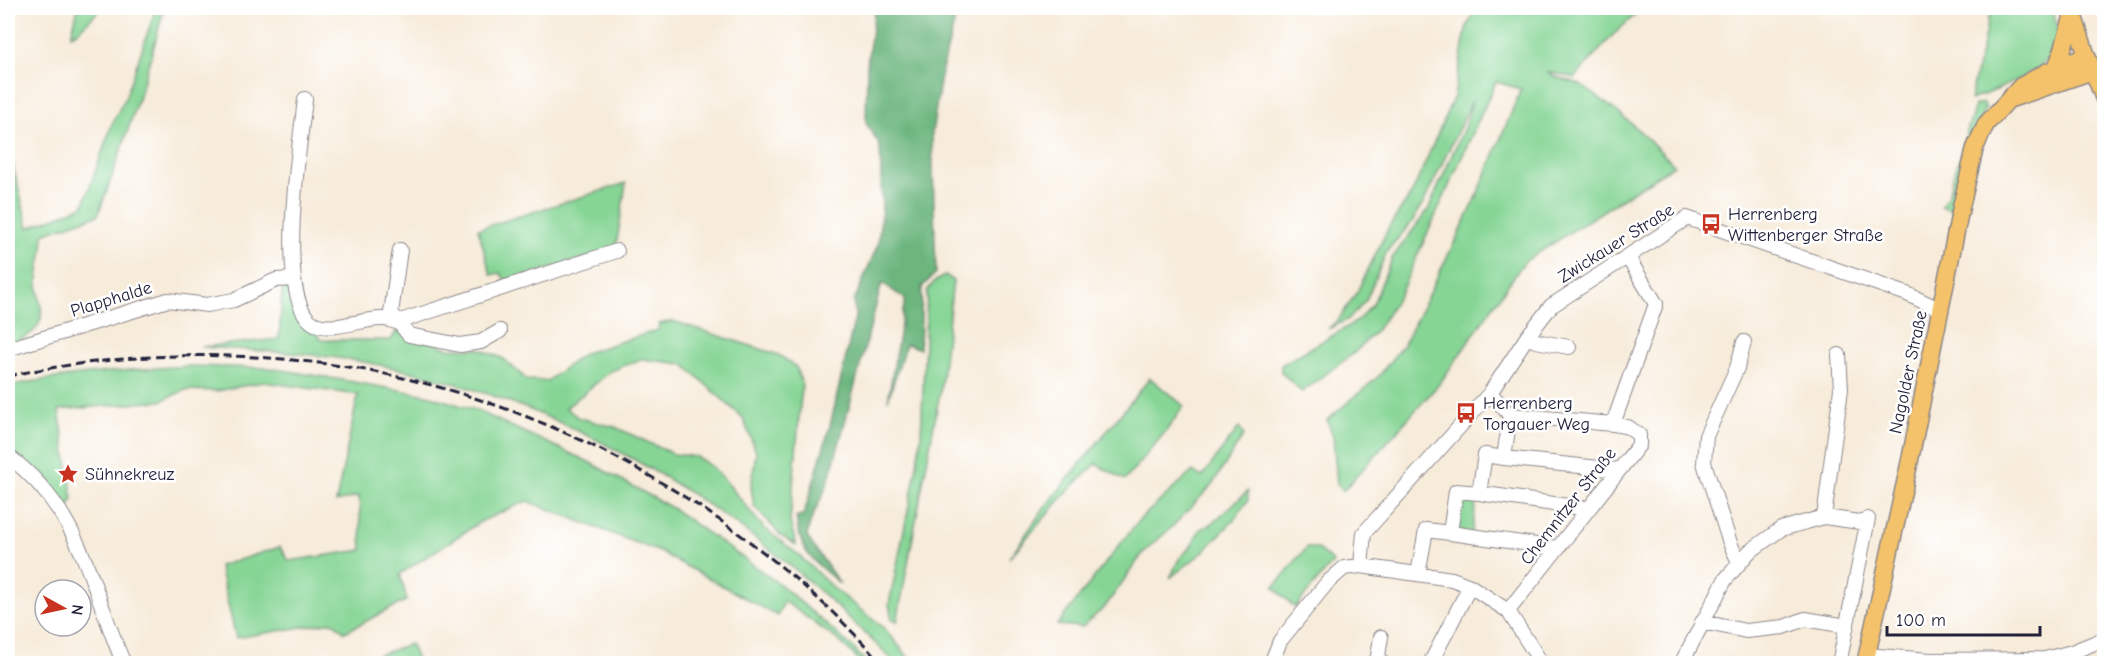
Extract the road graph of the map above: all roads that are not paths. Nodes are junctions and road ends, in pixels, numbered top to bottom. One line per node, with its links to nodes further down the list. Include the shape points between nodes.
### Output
1 (2072, 11): 2 (main road); 3 (main road)
2 (2090, 64): 3 (main road, Nagolder Straße); 5 (main road, Nagolder Straße); 6 (main road)
3 (2056, 68): 5 (main road, Nagolder Straße, via 2027,81)
4 (305, 99): 10 (street, via 292,228)
5 (2011, 99): 11 (main road, Nagolder Straße, via 1986,124 1971,159)
6 (2104, 99)
7 (400, 250): 12 (street, via 391,313)
8 (617, 251): 12 (street)
9 (1627, 256): 11 (street, Zwickauer Straße, via 1687,218 1907,294); 14 (street, Zwickauer Straße, via 1551,306); 21 (street, via 1656,304)
10 (294, 279): 12 (street, via 300,304 314,323 326,326 383,319); 17 (street, Plapphalde, via 276,280 234,300 207,305 168,300)
11 (1941, 310): 39 (main road, Nagolder Straße)
12 (397, 322): 13 (street, via 409,335 460,345 481,342)
13 (500, 331)
14 (1527, 336): 16 (street); 19 (street, Zwickauer Straße)
15 (1744, 342): 30 (street, via 1737,368 1706,436 1704,463)
16 (1569, 348)
17 (8, 349)
18 (1839, 355): 27 (street, via 1841,389)
19 (1490, 393): 20 (street); 31 (street, Zwickauer Straße, via 1364,534)
20 (1510, 415): 21 (street, Chemnitzer Straße); 23 (street)
21 (1612, 424): 24 (street, Chemnitzer Straße, via 1628,427 1639,435 1639,445)
22 (8, 456): 41 (street, via 45,489 65,518)
23 (1504, 458): 24 (street); 25 (street, via 1485,455)
24 (1618, 470): 26 (street, Chemnitzer Straße)
25 (1479, 493): 26 (street); 28 (street, via 1456,491)
26 (1588, 509): 29 (street, Chemnitzer Straße)
27 (1824, 517): 30 (street, via 1781,529); 36 (street, via 1867,521)
28 (1450, 532): 29 (street); 32 (street, via 1426,530)
29 (1558, 548): 34 (street, Chemnitzer Straße)
30 (1739, 562): 35 (street)
31 (1361, 566): 32 (street); 42 (street, via 1344,568 1327,583 1280,641)
32 (1418, 574): 33 (street)
33 (1470, 586): 34 (street); 44 (street)
34 (1508, 611): 45 (street)
35 (1702, 622): 36 (street, via 1746,632 1784,627 1805,619); 46 (street)
36 (1847, 627): 47 (street)
37 (1381, 637): 43 (street, via 1377,663)
38 (2104, 639): 40 (street, via 2045,659)
39 (1865, 659): 40 (street)
40 (1932, 662)
41 (124, 663)
42 (1271, 663)
43 (1384, 663)
44 (1430, 663)
45 (1542, 663)
46 (1682, 663)
47 (1839, 663)

